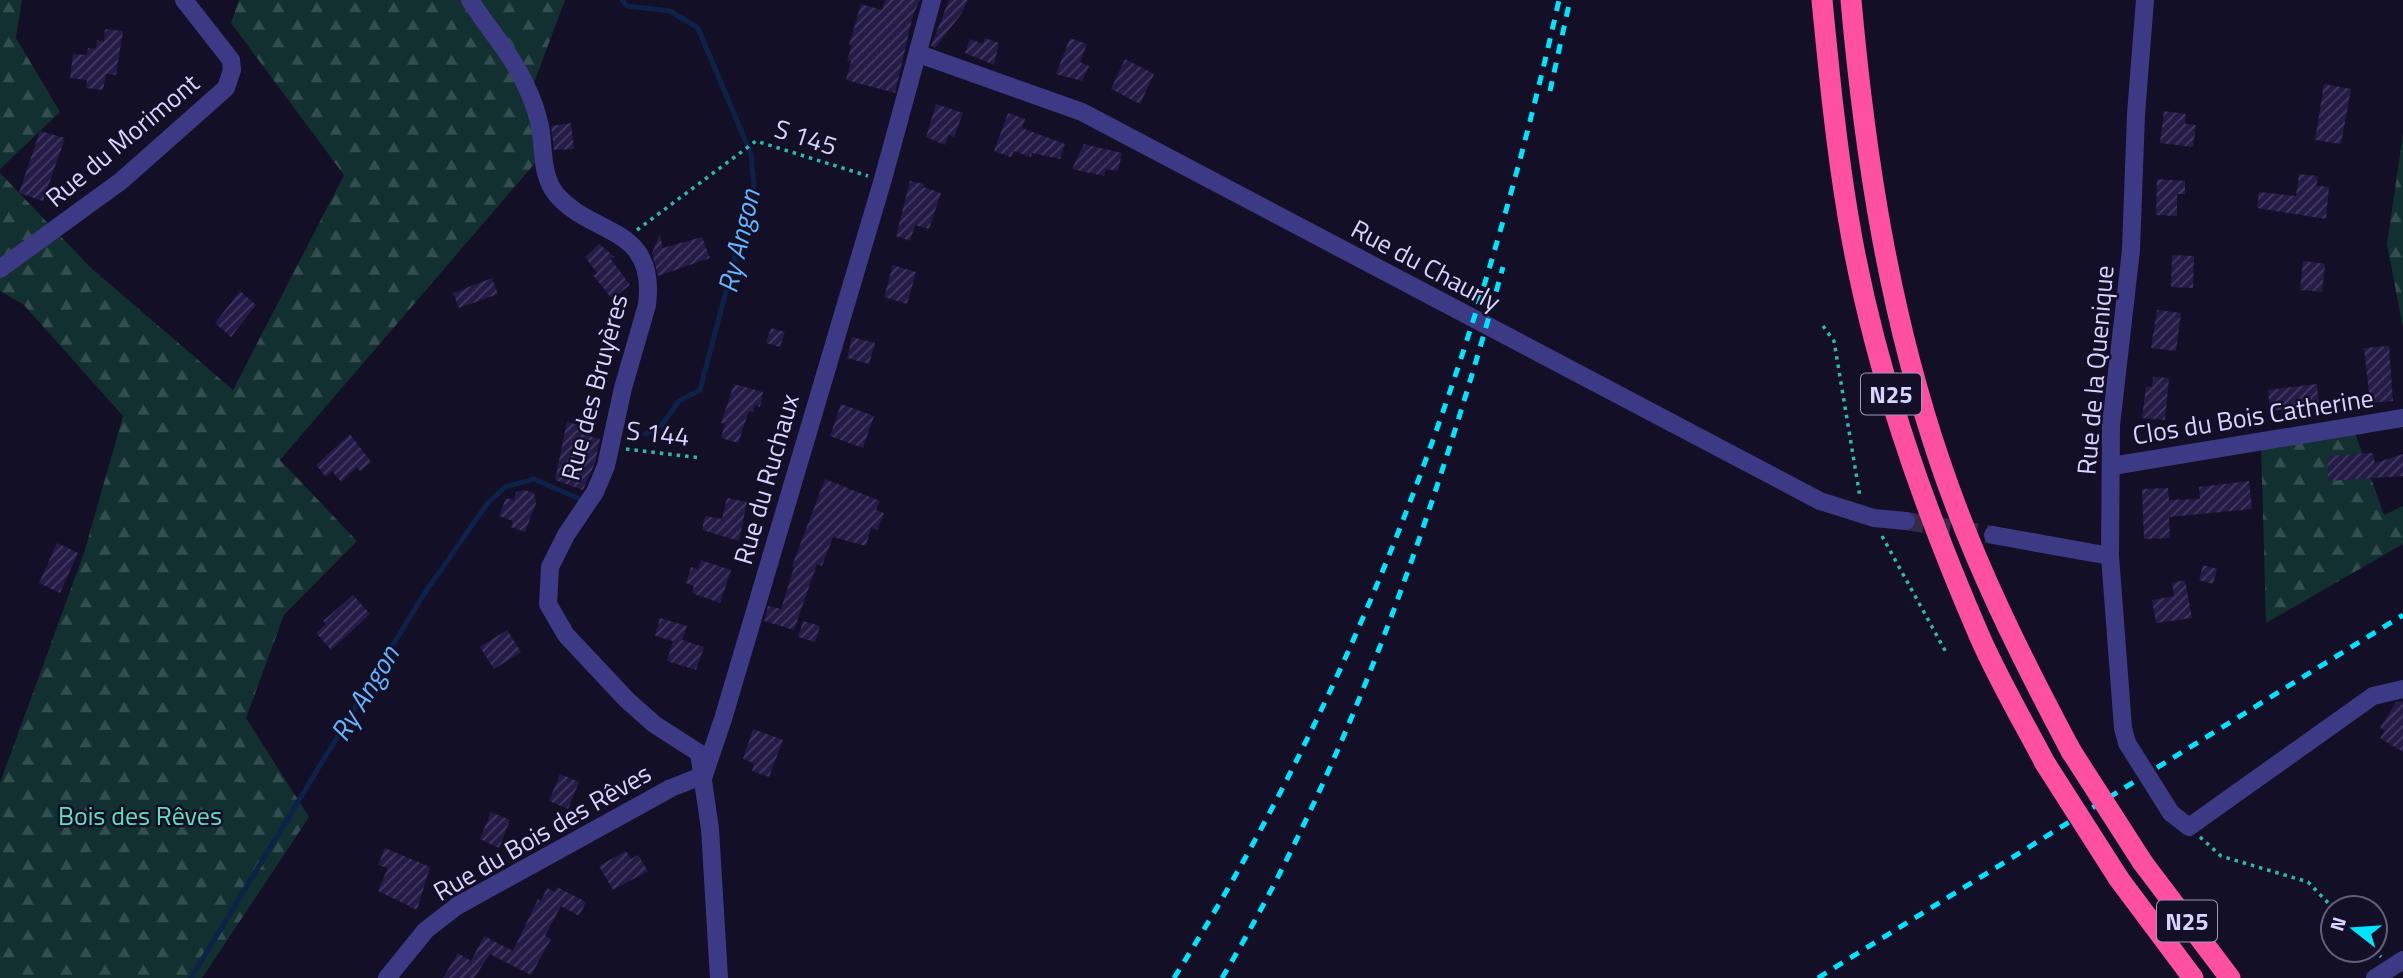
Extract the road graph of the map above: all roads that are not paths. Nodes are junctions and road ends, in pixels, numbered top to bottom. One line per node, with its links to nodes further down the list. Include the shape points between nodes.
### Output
1 (184, 0): 8 (street, Rue du Morimont, via 226,51 232,70 226,88 121,181)
2 (470, 0): 15 (street, Rue des Bruyères, via 526,85 539,124 547,178 556,194 625,239 641,258 649,292 610,447 595,492 550,566 548,604 566,635 627,700 654,724 699,752)
3 (932, 0): 7 (street, Rue du Ruchaux)
4 (1822, 0): 19 (highway, N25, bridge, via 1848,218 1878,353 1945,554 1980,639 2045,763 2119,878)
5 (1851, 0): 20 (highway, N25, bridge, via 1876,212 1932,436 1971,543 2008,633 2071,751 2143,863)
6 (2145, 0): 10 (street, Rue de la Quenique, via 2131,250 2111,425)
7 (919, 54): 11 (street, Rue du Chaurly, via 1082,112 1769,477 1874,519); 15 (street, Rue du Ruchaux)
8 (0, 270)
9 (2403, 418): 10 (street, Clos du Bois Catherine)
10 (2112, 466): 13 (street, Rue de la Quenique)
11 (1906, 521)
12 (1993, 535): 13 (street)
13 (2110, 556): 14 (street, Rue de la Quenique, bridge, via 2127,743 2171,813 2189,827 2373,696)
14 (2403, 689)
15 (704, 775): 17 (street, Rue du Bois des Rêves, via 671,788 457,906 426,930); 18 (street, Rue du Ruchaux)
16 (2403, 960): 21 (street)
17 (387, 978)
18 (719, 978)
19 (2193, 978)
20 (2230, 978)
21 (2375, 978)

